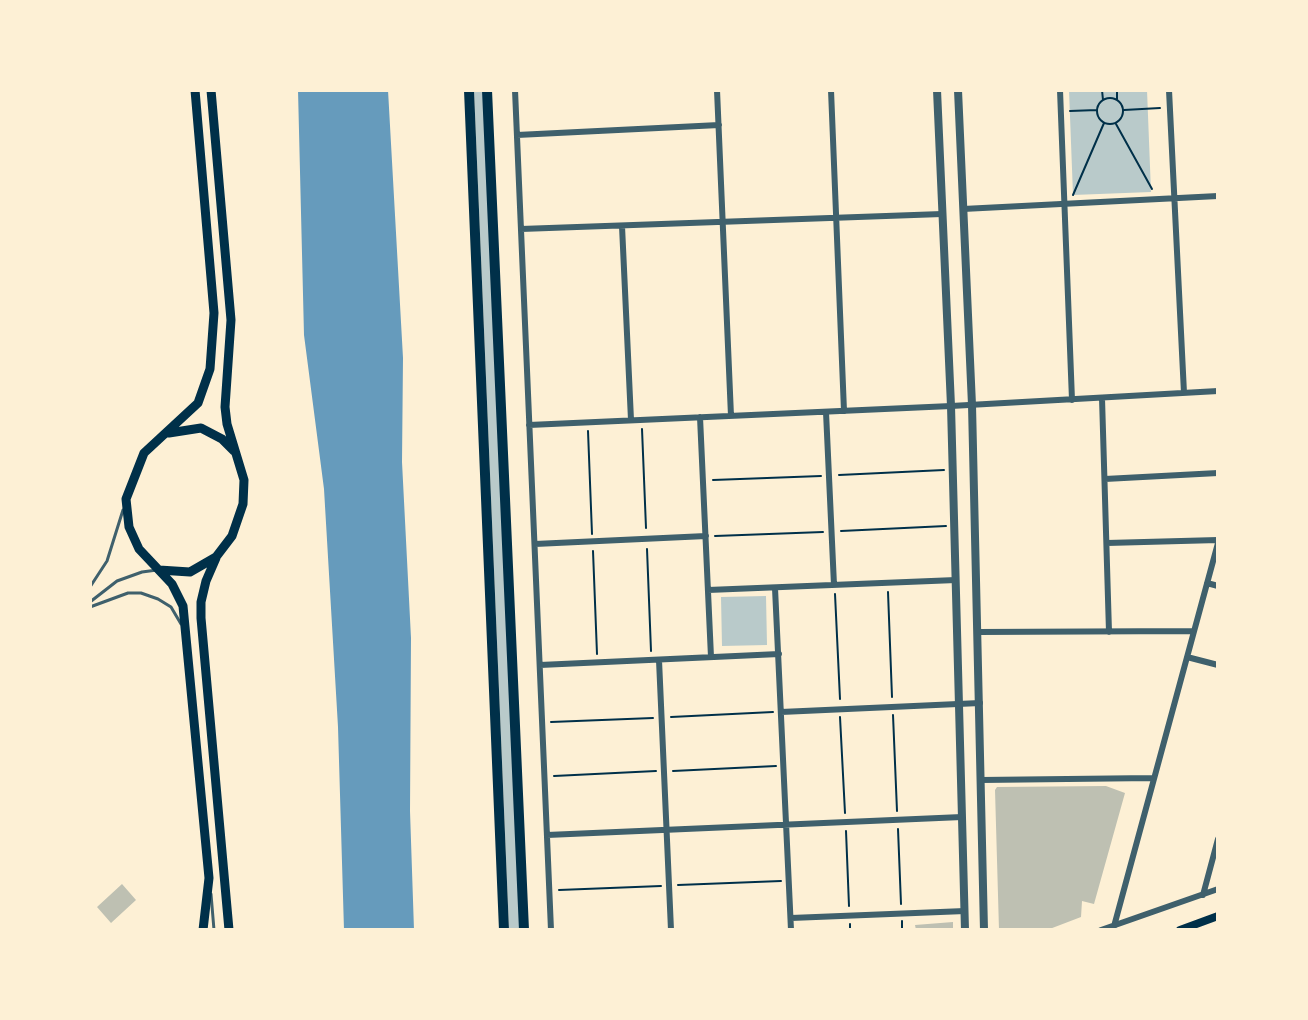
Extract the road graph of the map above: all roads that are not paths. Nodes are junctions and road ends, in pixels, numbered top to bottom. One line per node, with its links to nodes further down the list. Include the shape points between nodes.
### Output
1 (195, 90): 35 (main road, via 214,313 213,344 207,380 198,403)
2 (211, 90): 36 (main road, via 231,320 225,406)
3 (469, 90): 85 (highway)
4 (487, 90): 86 (highway)
5 (515, 90): 13 (street)
6 (717, 90): 12 (street)
7 (831, 90): 19 (street)
8 (937, 90): 18 (street)
9 (958, 90): 17 (street)
10 (1060, 90): 16 (street)
11 (1169, 90): 15 (street)
12 (718, 125): 13 (street); 20 (street)
13 (517, 135): 22 (street)
14 (1218, 196): 15 (street)
15 (1174, 198): 16 (street); 24 (street)
16 (1067, 203): 17 (street); 26 (street)
17 (963, 209): 27 (street)
18 (942, 214): 19 (street); 28 (street)
19 (836, 218): 20 (street); 29 (street)
20 (723, 222): 21 (street); 31 (street)
21 (622, 226): 22 (street); 33 (street)
22 (521, 229): 34 (street)
23 (1218, 391): 24 (street)
24 (1184, 393): 25 (street)
25 (1102, 398): 26 (street); 38 (street)
26 (1072, 400): 27 (street)
27 (972, 405): 28 (street); 57 (street)
28 (951, 406): 29 (street); 46 (street)
29 (844, 411): 30 (street)
30 (826, 412): 31 (street); 48 (street)
31 (731, 416): 32 (street)
32 (700, 417): 33 (street); 40 (street)
33 (631, 420): 34 (street)
34 (530, 425): 43 (street)
35 (164, 434): 36 (main road, via 201,428 222,439); 39 (main road, via 144,453)
36 (235, 453): 44 (main road, via 244,480 243,504 232,536)
37 (1218, 473): 38 (street)
38 (1105, 479): 42 (street)
39 (126, 500): 45 (main road, via 133,537); 50 (lane, via 107,561)
40 (706, 536): 43 (street); 52 (street)
41 (1218, 542): 42 (street); 47 (street)
42 (1107, 543): 58 (street)
43 (535, 544): 63 (street)
44 (216, 557): 45 (main road, via 190,572); 84 (main road, via 206,581 201,618)
45 (159, 570): 53 (lane, via 117,581); 55 (main road, via 172,584 183,606)
46 (956, 580): 48 (street); 66 (street)
47 (1207, 583): 49 (street); 56 (street)
48 (834, 585): 51 (street)
49 (1218, 586)
50 (90, 587)
51 (775, 588): 52 (street); 59 (street)
52 (708, 590): 60 (street)
53 (90, 602)
54 (90, 607): 55 (lane, via 128,593 141,593 171,608)
55 (184, 629): 75 (main road)
56 (1194, 631): 58 (street); 61 (street)
57 (978, 632): 58 (street); 65 (street)
58 (1109, 632)
59 (778, 654): 60 (street); 67 (street)
60 (711, 657): 62 (street)
61 (1187, 657): 64 (street); 68 (street)
62 (659, 660): 63 (street); 72 (street)
63 (540, 665): 73 (street)
64 (1218, 666)
65 (980, 703): 66 (street); 69 (street)
66 (959, 704): 67 (street); 70 (street)
67 (781, 712): 71 (street)
68 (1154, 778): 69 (street); 81 (street)
69 (981, 780): 91 (street)
70 (962, 817): 71 (street); 78 (street)
71 (786, 825): 72 (street); 80 (street)
72 (666, 830): 73 (street); 88 (street)
73 (547, 835): 87 (street)
74 (1218, 839): 77 (street)
75 (209, 878): 82 (main road); 83 (lane)
76 (1218, 889): 77 (street)
77 (1203, 894): 81 (street)
78 (965, 911): 80 (street); 90 (street)
79 (1218, 916): 93 (main road)
80 (791, 918): 89 (street)
81 (1114, 928): 92 (street)
82 (203, 930)
83 (214, 930)
84 (229, 930)
85 (504, 930)
86 (524, 930)
87 (551, 930)
88 (671, 930)
89 (791, 930)
90 (965, 930)
91 (984, 930)
92 (1101, 930)
93 (1180, 930)

